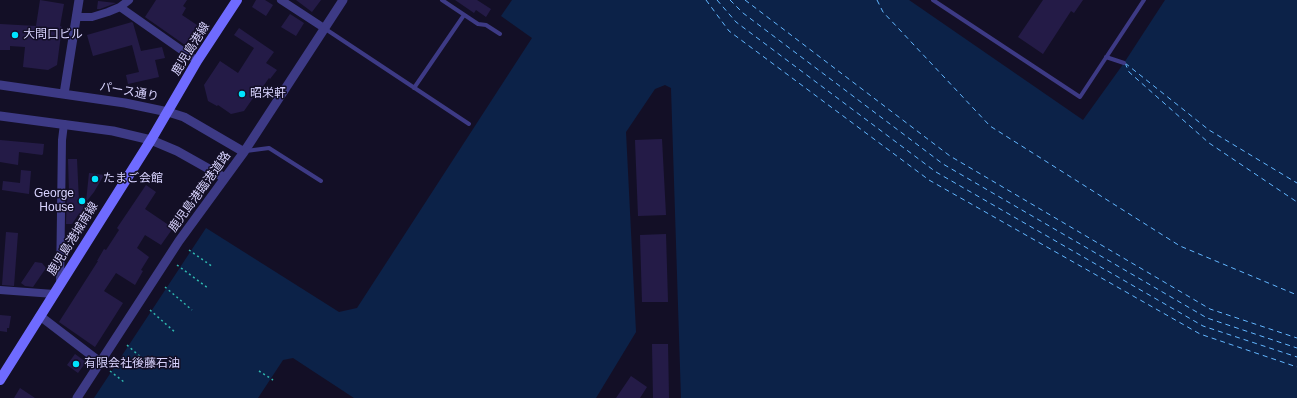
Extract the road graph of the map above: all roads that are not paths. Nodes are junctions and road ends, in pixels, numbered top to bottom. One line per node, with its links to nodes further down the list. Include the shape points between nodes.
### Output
1 (78, 0): 11 (street)
2 (129, 0): 9 (street)
3 (237, 0): 15 (main road, 鹿児島港線)
4 (281, 0): 12 (street)
5 (343, 0): 12 (street, 鹿児島港臨港道路)
6 (442, 0): 10 (lane)
7 (933, 0): 14 (lane, via 1080,97)
8 (1144, 0): 14 (lane)
9 (120, 7): 11 (street, via 92,17); 15 (street)
10 (464, 15): 13 (lane); 18 (lane)
11 (76, 17): 19 (street)
12 (324, 28): 18 (lane); 25 (street, 鹿児島港臨港道路)
13 (500, 34)
14 (1106, 57): 16 (lane)
15 (197, 61): 20 (main road, 鹿児島港線)
16 (1124, 63)
17 (0, 85): 19 (street, パース通り)
18 (414, 88): 23 (lane)
19 (64, 94): 20 (street, パース通り)
20 (168, 112): 24 (main road, 鹿児島港城南線); 25 (street, パース通り, via 184,117)
21 (0, 116): 22 (street)
22 (64, 124): 24 (street, via 113,131); 28 (street)
23 (469, 124)
24 (150, 140): 26 (street, via 177,151); 28 (main road, 鹿児島港城南線)
25 (244, 152): 26 (street, 鹿児島港臨港道路); 27 (lane, via 268,148)
26 (226, 178): 31 (street, 鹿児島港臨港道路, via 179,241)
27 (321, 181)
28 (57, 289): 29 (street); 30 (main road, 鹿児島港城南線)
29 (0, 290)
30 (40, 316): 31 (street); 32 (main road, 鹿児島港城南線)
31 (100, 362): 33 (street, 鹿児島港臨港道路)
32 (0, 380)
33 (77, 398)

